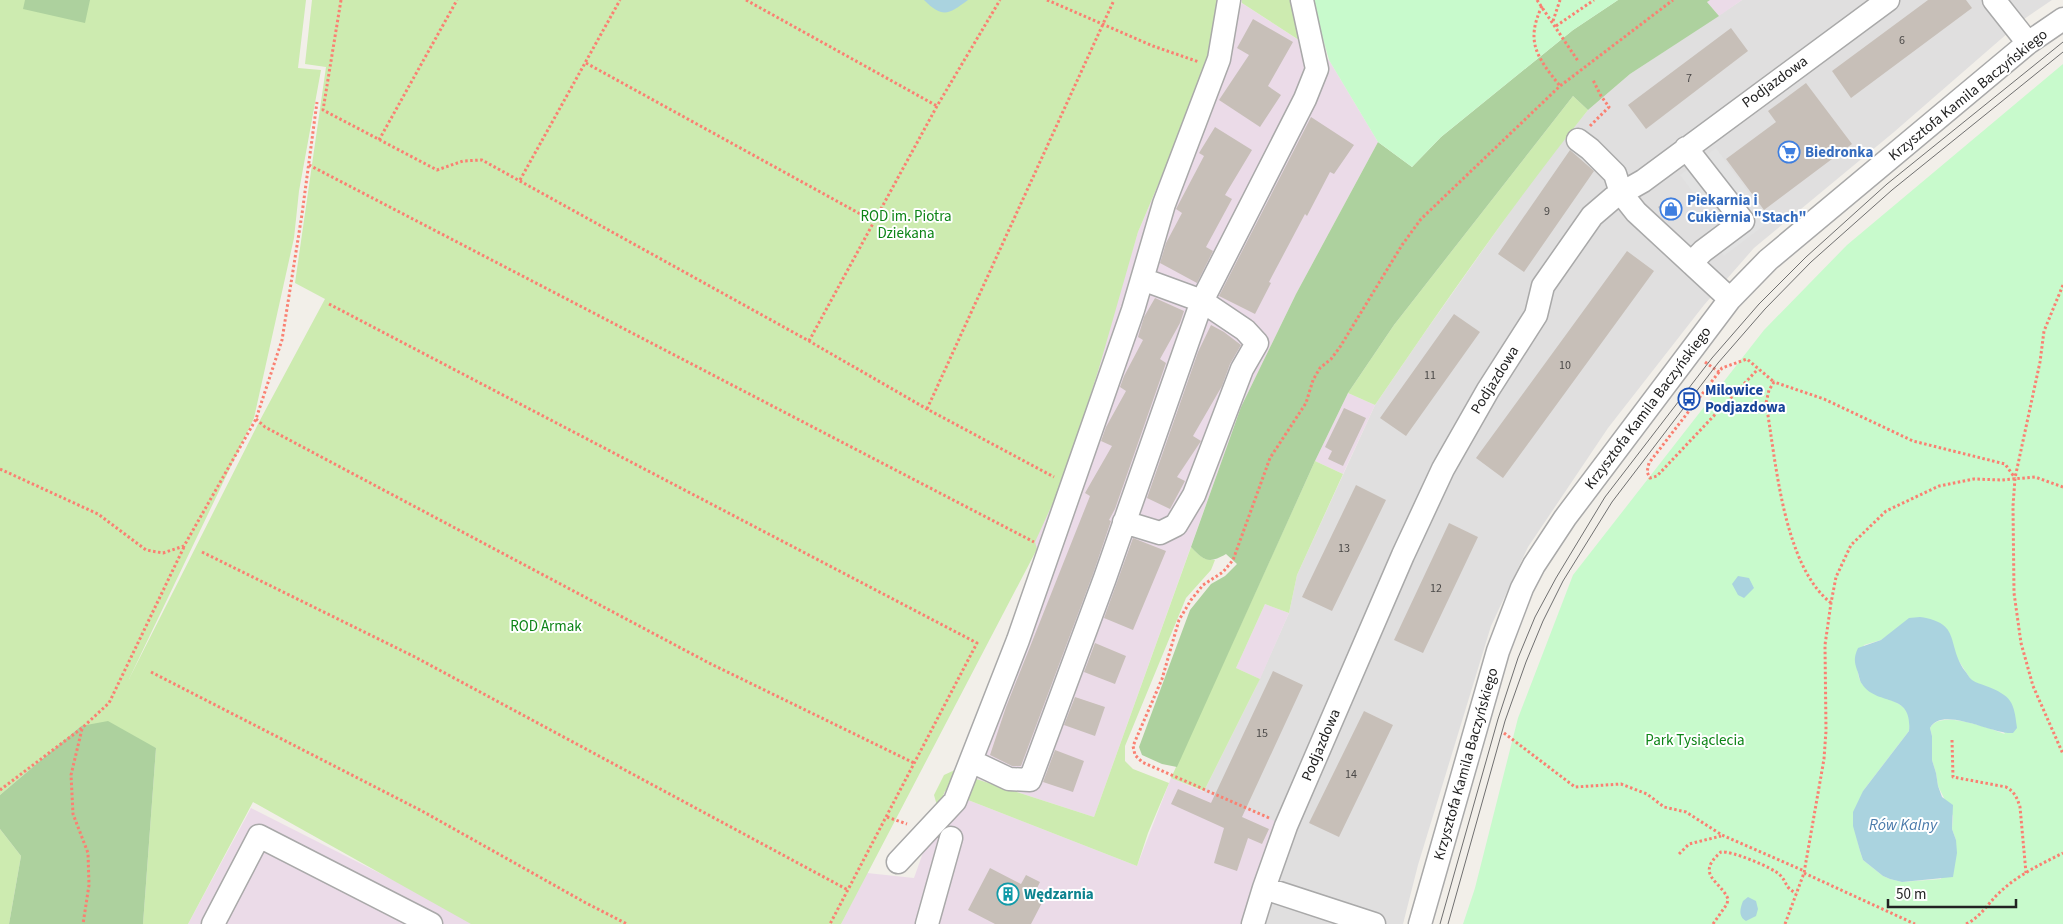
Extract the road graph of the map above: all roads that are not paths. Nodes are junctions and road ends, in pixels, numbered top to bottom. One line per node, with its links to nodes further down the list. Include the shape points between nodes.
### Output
1 (1229, 0): 11 (street, via 1219,59 1164,204)
2 (1302, 0): 13 (street, via 1317,69 1305,99)
3 (1888, 0): 8 (street, Podjazdowa)
4 (1994, 0): 6 (street)
5 (2063, 19): 6 (street, Krzysztofa Kamila Baczyńskiego)
6 (2028, 43): 12 (street, Krzysztofa Kamila Baczyńskiego, via 1768,260)
7 (1578, 140): 9 (street, via 1615,174)
8 (1686, 148): 9 (street, Podjazdowa, via 1643,181); 10 (street, via 1743,221)
9 (1621, 193): 10 (street, via 1636,212); 18 (street, Podjazdowa, via 1592,216 1542,286 1536,315 1443,469 1286,826)
10 (1691, 263): 12 (street)
11 (1142, 279): 13 (street); 15 (street, via 1050,551)
12 (1730, 299): 24 (street, Krzysztofa Kamila Baczyńskiego, via 1565,518 1522,588 1498,651)
13 (1202, 301): 14 (street); 14 (street, via 1245,330 1257,343 1242,369 1194,495 1176,526 1160,533)
14 (1124, 522): 15 (street, via 1030,780 1009,779)
15 (971, 762): 17 (street, via 955,801)
16 (951, 838): 21 (street)
17 (898, 862)
18 (1264, 888): 22 (street, Podjazdowa); 23 (street)
19 (213, 924): 20 (street, via 259,836)
20 (431, 924)
21 (927, 924)
22 (1253, 924)
23 (1374, 924)
24 (1420, 924)

